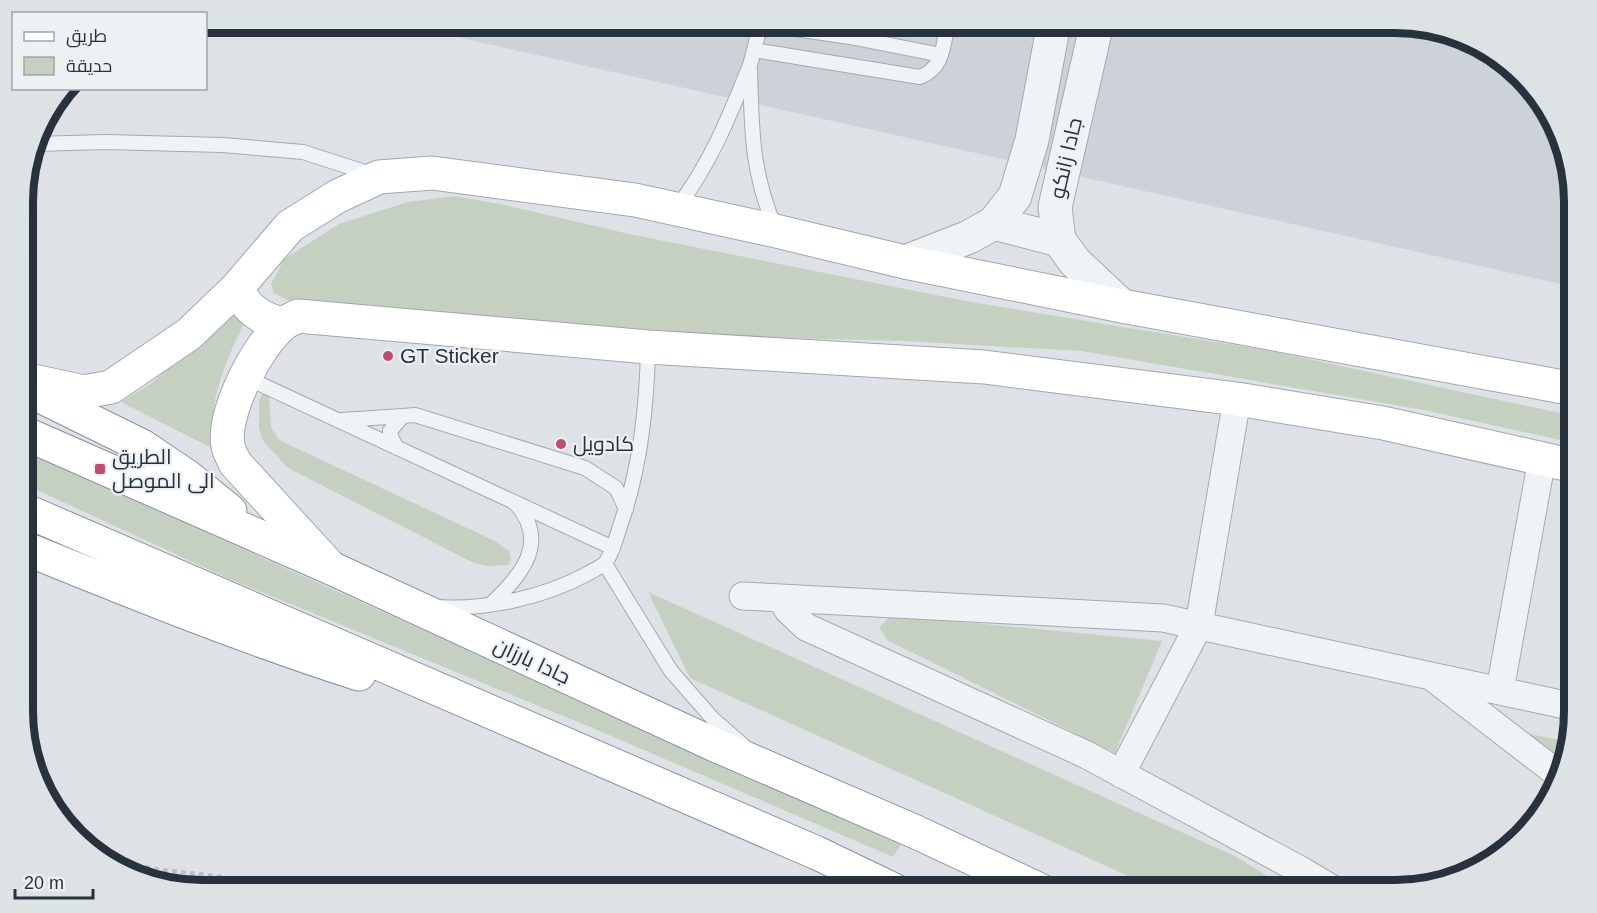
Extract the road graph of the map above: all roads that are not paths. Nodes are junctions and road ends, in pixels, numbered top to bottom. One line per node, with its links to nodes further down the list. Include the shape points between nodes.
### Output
1 (758, 33): 6 (lane)
2 (824, 33): 7 (lane)
3 (946, 33): 7 (lane)
4 (1052, 33): 12 (street, جادا زانکو, via 1032,140 1015,196)
5 (1094, 33): 14 (street, جادا زانکو, via 1055,207)
6 (754, 50): 7 (lane, via 920,77 930,74); 8 (lane)
7 (941, 55)
8 (750, 65): 11 (lane, via 712,155); 13 (lane, via 753,154)
9 (44, 144): 10 (lane, via 222,145 303,152)
10 (379, 177): 11 (main road, via 432,173 634,200); 16 (main road, via 338,196 291,226)
11 (676, 210): 13 (main road)
12 (994, 223): 14 (street); 15 (street, جادا زانکو)
13 (776, 231): 15 (main road)
14 (1059, 240): 17 (street, via 1075,262)
15 (905, 262): 17 (main road)
16 (236, 289): 18 (main road, via 255,313); 21 (main road, via 189,334 111,387 84,392)
17 (1122, 306): 22 (main road)
18 (283, 324): 19 (main road, via 298,316); 20 (main road)
19 (648, 347): 24 (main road, via 984,367); 32 (lane, via 643,429)
20 (244, 377): 26 (lane); 38 (main road, via 228,423 228,446 236,463)
21 (33, 381)
22 (1564, 387)
23 (33, 392): 34 (main road, via 142,446 188,477)
24 (1237, 399): 29 (main road, via 1383,423); 43 (street)
25 (403, 416): 26 (lane); 28 (lane, via 390,431); 32 (lane, via 415,414 585,468 616,488)
26 (339, 421): 28 (lane)
27 (33, 437): 34 (main road, جادا بارزان)
28 (397, 448): 31 (lane)
29 (1542, 459): 30 (main road); 45 (street)
30 (1564, 464)
31 (515, 502): 35 (lane); 41 (lane, via 532,530 529,553 516,579)
32 (626, 509): 35 (lane)
33 (33, 514): 46 (main road)
34 (261, 537): 38 (main road, جادا بارزان)
35 (613, 548): 37 (lane)
36 (33, 552): 46 (main road, via 296,654 403,688)
37 (605, 564): 41 (lane, via 553,589); 50 (lane, via 671,672 691,696 736,740)
38 (331, 568): 42 (main road, جادا بارزان)
39 (743, 596): 40 (street)
40 (782, 598): 43 (street, via 1163,618); 49 (street, via 788,610 806,627)
41 (490, 604): 42 (lane)
42 (412, 605): 50 (main road, جادا بارزان)
43 (1199, 626): 44 (street); 49 (street)
44 (1429, 675): 45 (street); 48 (street)
45 (1500, 690): 47 (street)
46 (476, 704): 51 (main road)
47 (1564, 705)
48 (1553, 770)
49 (1121, 774): 53 (street)
50 (787, 776): 52 (main road, جادا بارزان)
51 (873, 880)
52 (1019, 880)
53 (1318, 880)

